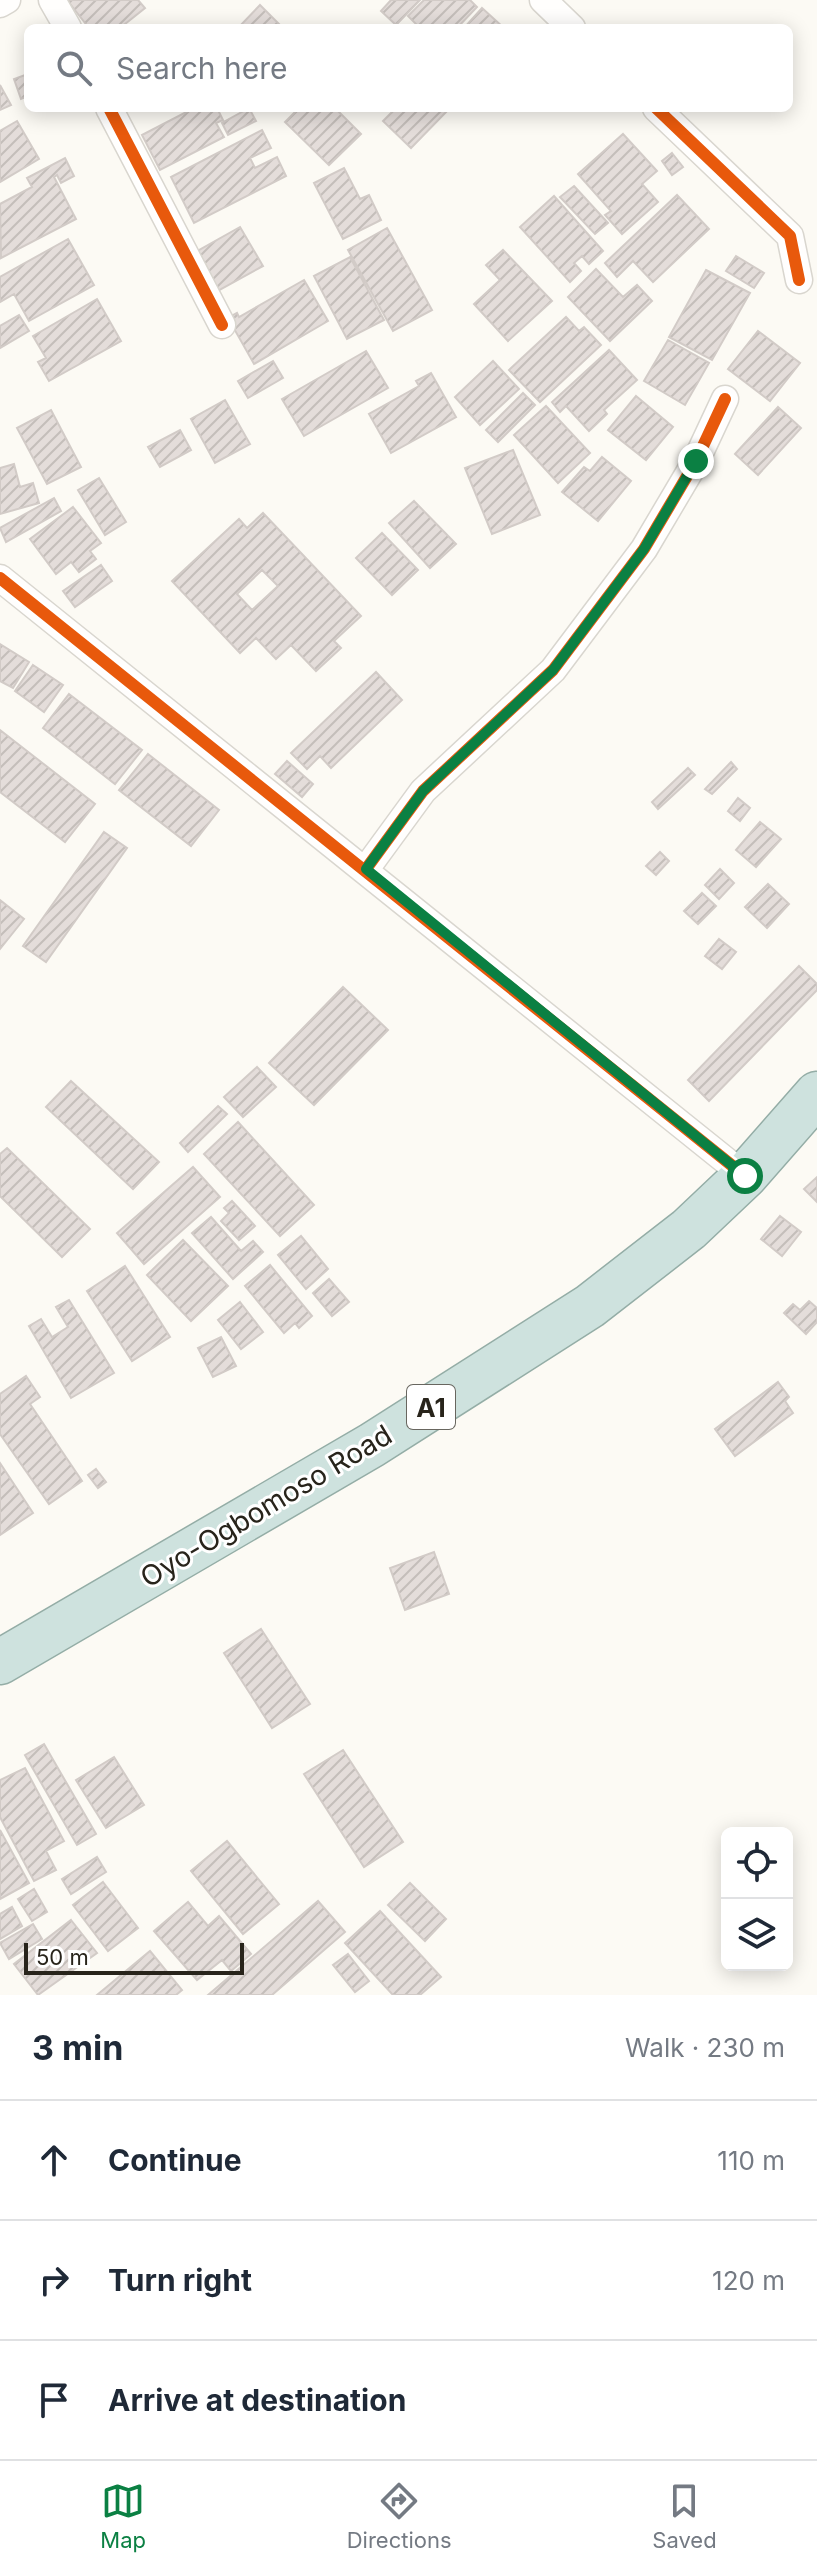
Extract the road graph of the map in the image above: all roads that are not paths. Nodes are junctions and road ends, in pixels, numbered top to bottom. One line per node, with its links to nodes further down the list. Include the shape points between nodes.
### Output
1 (7, 0): 4 (street)
2 (52, 0): 5 (street)
3 (543, 0): 6 (street)
4 (0, 4)
5 (66, 24)
6 (568, 24)
7 (111, 112): 10 (street)
8 (660, 112): 9 (street, via 790,236)
9 (799, 280)
10 (222, 325)
11 (725, 399): 13 (street, via 644,549 553,670 423,791)
12 (0, 578): 13 (street)
13 (366, 869): 15 (street)
14 (817, 1094): 15 (highway, Oyo-Ogbomoso Road / A1)
15 (745, 1176): 16 (highway, Oyo-Ogbomoso Road / A1, via 689,1229 590,1306 372,1445)
16 (0, 1662)

